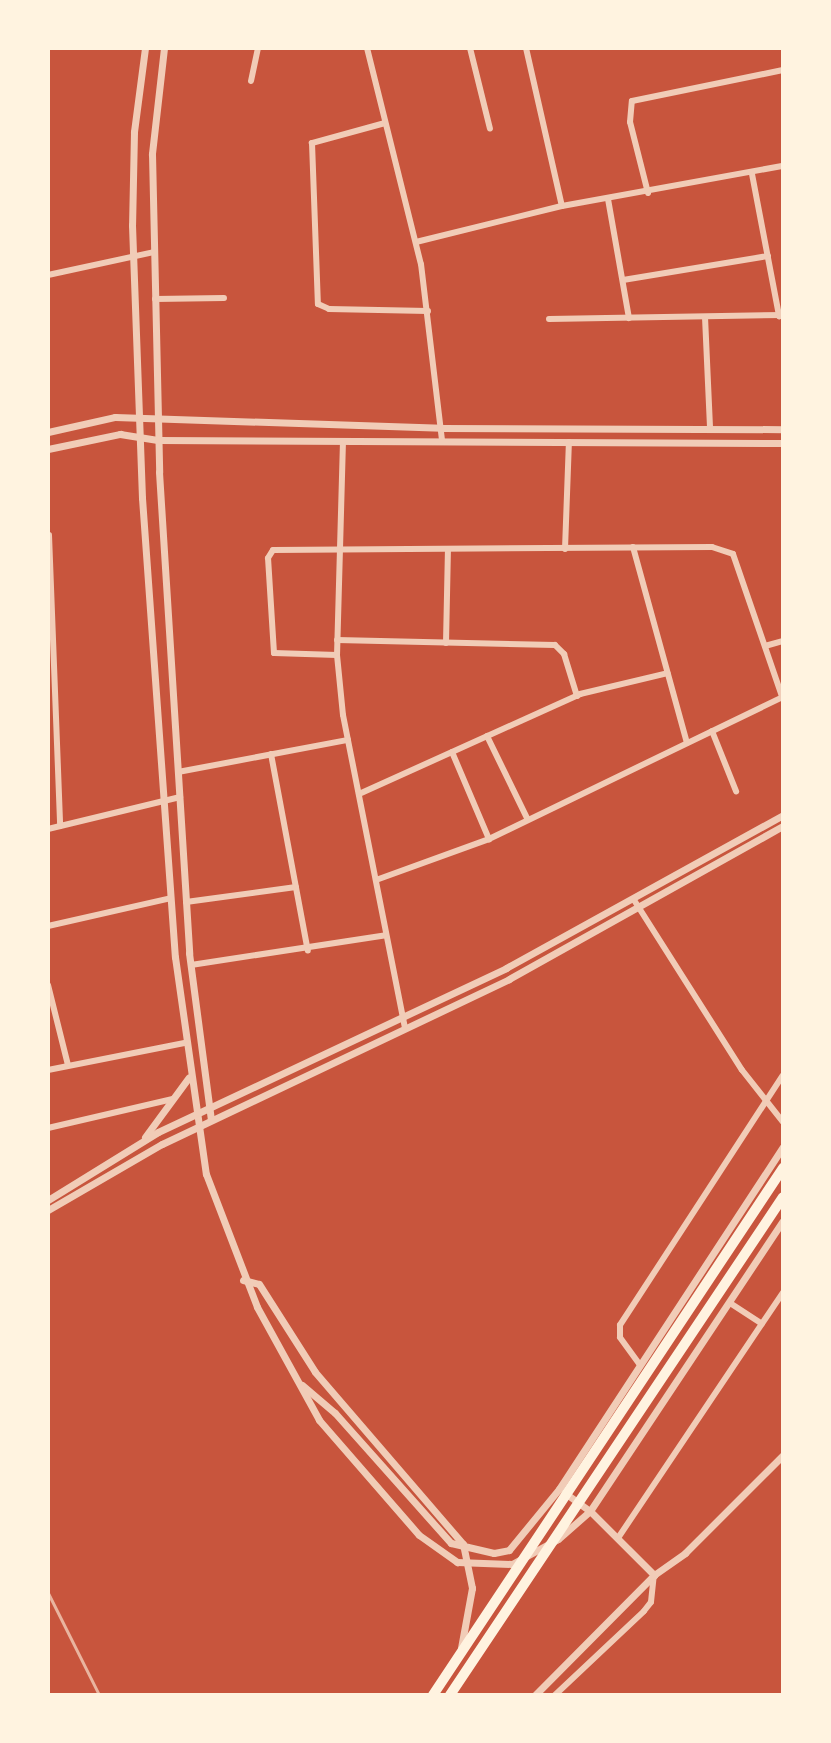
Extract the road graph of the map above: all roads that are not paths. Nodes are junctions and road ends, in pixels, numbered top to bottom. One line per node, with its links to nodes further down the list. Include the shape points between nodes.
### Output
1 (145, 48): 19 (street, via 134,132)
2 (164, 48): 17 (street, via 152,154)
3 (258, 48): 8 (street)
4 (367, 48): 9 (street)
5 (470, 48): 10 (street)
6 (526, 48): 15 (street)
7 (783, 70): 13 (street, via 632,101 630,122)
8 (251, 81)
9 (385, 123): 16 (street); 24 (street, via 312,143 318,304 329,309)
10 (490, 129)
11 (783, 166): 12 (street)
12 (752, 174): 13 (street); 18 (street)
13 (648, 193): 14 (street)
14 (608, 199): 15 (street); 21 (street)
15 (562, 206): 16 (street)
16 (416, 242): 24 (street)
17 (154, 252): 19 (street); 23 (street)
18 (768, 256): 21 (street); 25 (street)
19 (134, 257): 20 (street); 29 (street)
20 (48, 275)
21 (623, 280): 27 (street)
22 (224, 298): 23 (street)
23 (155, 299): 30 (street)
24 (428, 311): 31 (street)
25 (781, 316): 26 (street)
26 (705, 317): 27 (street); 32 (street)
27 (629, 318): 28 (street)
28 (549, 319)
29 (140, 419): 30 (street); 34 (street, via 104,418); 35 (street)
30 (158, 421): 31 (street); 36 (street)
31 (441, 428): 32 (street); 38 (street)
32 (710, 429): 33 (street)
33 (783, 429)
34 (48, 432)
35 (140, 436): 36 (street); 41 (street, via 106,436); 69 (street)
36 (158, 440): 37 (street); 65 (street)
37 (343, 441): 38 (street); 44 (street)
38 (442, 441): 39 (street)
39 (569, 442): 40 (street); 45 (street)
40 (783, 443)
41 (48, 449)
42 (49, 535): 47 (street)
43 (633, 547): 45 (street); 51 (street, via 726,548 733,554); 53 (street)
44 (340, 549): 46 (street); 48 (street); 52 (street, via 277,549 268,558 274,653)
45 (565, 549): 46 (street)
46 (448, 550): 50 (street)
47 (49, 559): 60 (street)
48 (337, 640): 50 (street); 52 (street)
49 (783, 641): 51 (street)
50 (446, 643): 55 (street, via 555,645 564,654)
51 (765, 646): 54 (street)
52 (337, 655): 59 (street)
53 (668, 673): 55 (street); 62 (street)
54 (780, 679): 56 (street)
55 (577, 696): 58 (street)
56 (783, 698): 57 (street)
57 (712, 731): 62 (street); 66 (street)
58 (487, 736): 63 (street); 71 (street)
59 (348, 740): 64 (street); 67 (street)
60 (57, 741): 61 (street); 72 (street)
61 (48, 743)
62 (687, 743): 71 (street)
63 (452, 752): 67 (street); 75 (street)
64 (271, 754): 65 (street); 77 (street)
65 (178, 772): 68 (street)
66 (736, 791)
67 (359, 794): 76 (street)
68 (180, 797): 69 (street); 80 (street)
69 (163, 801): 72 (street); 78 (street)
70 (783, 815): 79 (street)
71 (528, 820): 75 (street)
72 (60, 826): 74 (street)
73 (783, 826): 81 (street)
74 (48, 829)
75 (489, 839): 76 (street)
76 (376, 880): 83 (street)
77 (296, 887): 80 (street); 84 (street)
78 (171, 898): 82 (street); 89 (street)
79 (634, 900): 81 (street); 87 (street)
80 (186, 902): 85 (street)
81 (639, 908): 88 (street, via 509,979); 95 (street)
82 (48, 926)
83 (386, 935): 84 (street); 87 (street)
84 (308, 951): 85 (street)
85 (191, 965): 96 (street)
86 (48, 985): 90 (street)
87 (403, 1017): 88 (street); 96 (street)
88 (405, 1027): 98 (street)
89 (184, 1043): 90 (street); 93 (street)
90 (68, 1065): 91 (street)
91 (48, 1070)
92 (783, 1075): 95 (street)
93 (189, 1077): 94 (street); 97 (street)
94 (173, 1099): 101 (street); 102 (street)
95 (764, 1102): 99 (street); 113 (street, via 620,1325 620,1337)
96 (209, 1108): 97 (street); 98 (street)
97 (195, 1115): 100 (street); 102 (street)
98 (211, 1120): 100 (street)
99 (783, 1122)
100 (197, 1127): 107 (street); 109 (street, via 206,1174)
101 (48, 1128)
102 (142, 1142): 106 (street)
103 (783, 1147): 113 (street)
104 (783, 1168): 120 (highway)
105 (783, 1197): 122 (highway)
106 (48, 1200)
107 (48, 1210)
108 (783, 1221): 111 (street)
109 (243, 1280): 114 (street); 120 (street, via 259,1284 315,1372 463,1544 472,1588)
110 (783, 1292): 112 (street)
111 (730, 1303): 112 (street); 117 (street)
112 (762, 1324): 118 (street)
113 (640, 1365): 116 (street)
114 (301, 1383): 116 (street, via 451,1543 494,1553 509,1550); 117 (street, via 319,1420 409,1523 457,1562 512,1564 558,1539)
115 (783, 1455): 119 (street, via 696,1543)
116 (559, 1489): 117 (street)
117 (590, 1511): 118 (street)
118 (618, 1538): 119 (street)
119 (654, 1575): 123 (street); 124 (street, via 651,1602 644,1611)
120 (459, 1658): 121 (highway)
121 (433, 1695)
122 (450, 1695)
123 (535, 1695)
124 (555, 1695)

